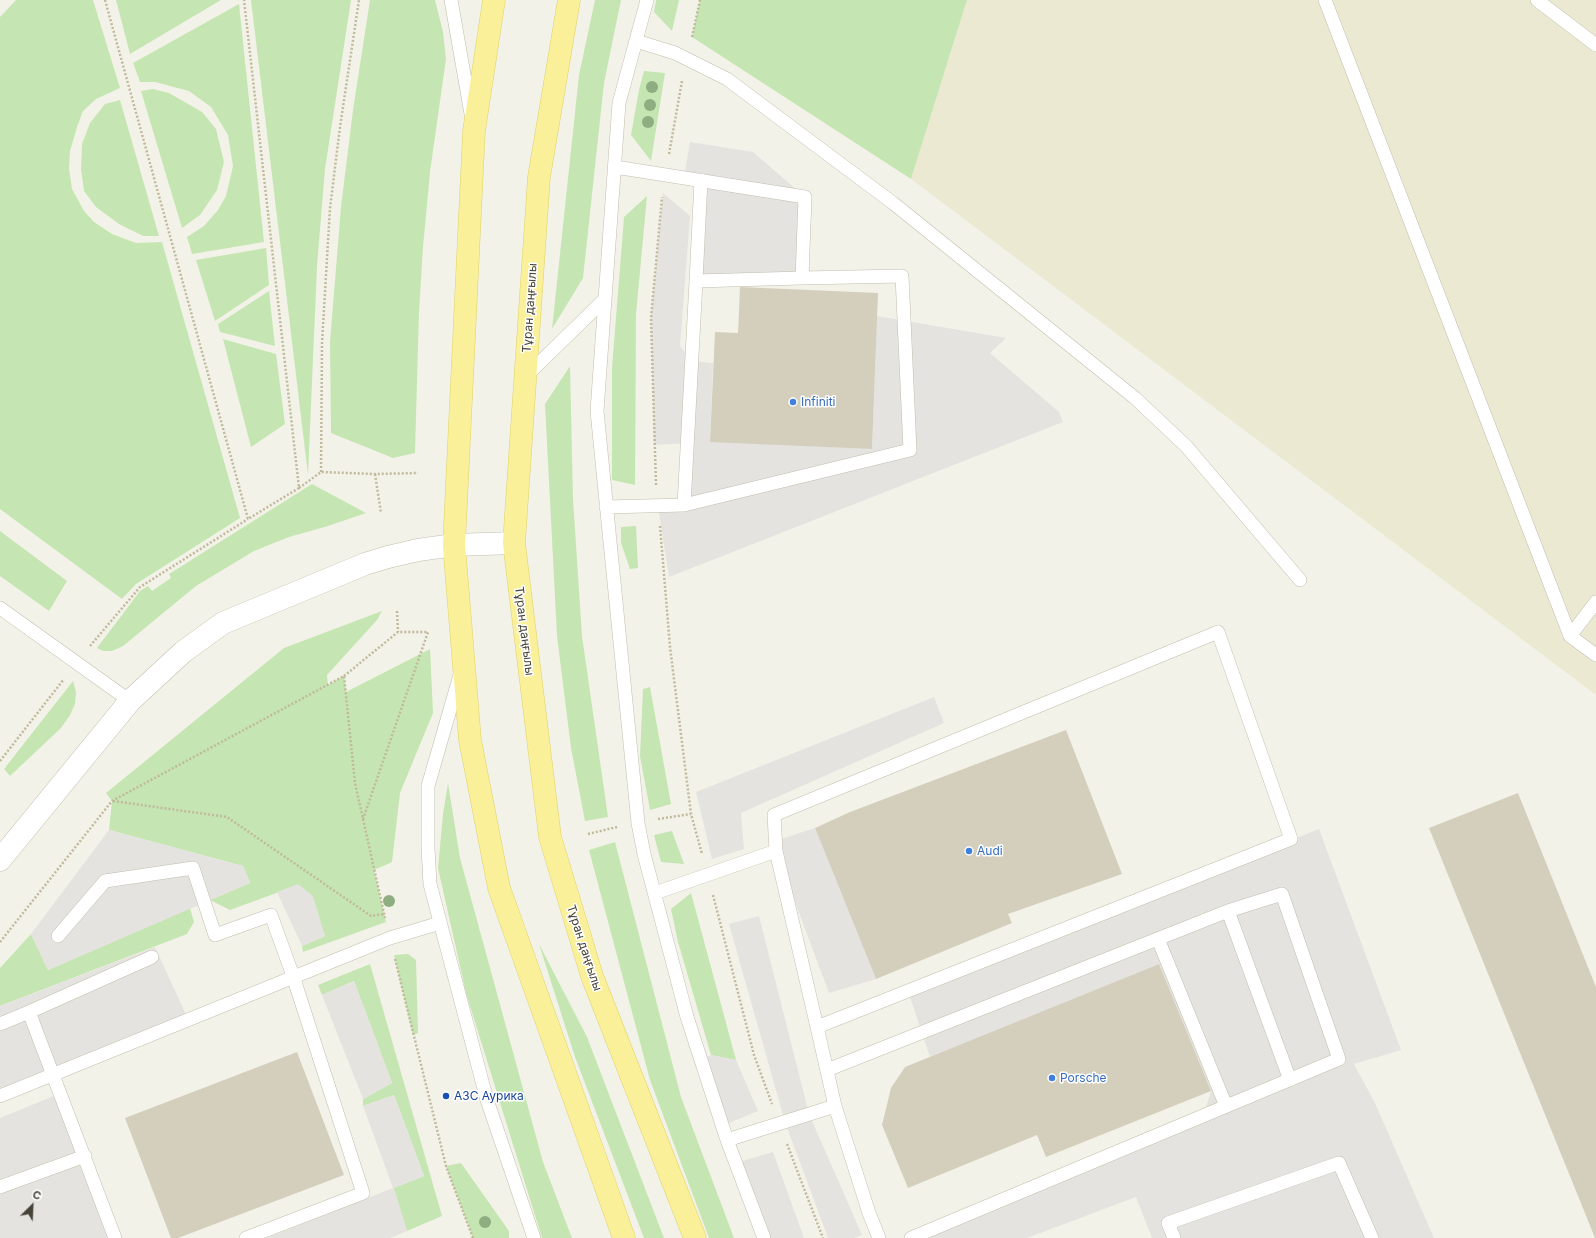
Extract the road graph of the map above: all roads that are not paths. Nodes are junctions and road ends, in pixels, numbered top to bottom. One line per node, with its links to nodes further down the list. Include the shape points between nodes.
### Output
1 (451, 0): 9 (lane)
2 (494, 0): 9 (main road)
3 (569, 0): 15 (main road, Тұран даңғылы, via 539,177)
4 (647, 0): 7 (lane)
5 (1325, 0): 23 (lane)
6 (1537, 0): 8 (lane)
7 (636, 41): 10 (lane, via 619,103); 20 (lane, via 675,53 727,79 893,203 1123,388 1186,446)
8 (1596, 46)
9 (474, 132): 19 (main road)
10 (615, 167): 11 (lane); 14 (lane)
11 (701, 180): 12 (lane, via 805,197); 13 (lane)
12 (802, 278): 13 (lane); 16 (lane, via 902,276 910,450)
13 (696, 281): 16 (lane)
14 (605, 299): 15 (lane); 17 (lane, via 597,411)
15 (525, 377): 18 (main road, Тұран даңғылы)
16 (684, 505): 17 (lane)
17 (606, 507): 29 (lane, via 638,823)
18 (514, 543): 19 (street); 52 (main road, Тұран даңғылы, via 550,837 592,976)
19 (454, 545): 25 (main road); 26 (street, via 418,550 365,564 223,623 183,652)
20 (1300, 580)
21 (1596, 602): 23 (lane)
22 (0, 608): 26 (lane)
23 (1570, 636): 24 (lane)
24 (1596, 655)
25 (464, 658): 31 (lane, via 428,786 430,884); 51 (main road, via 470,740 498,888)
26 (130, 701): 28 (street)
27 (776, 851): 29 (lane); 38 (lane); 38 (lane, via 774,816 1218,632 1291,839)
28 (0, 860)
29 (655, 893): 45 (lane, via 687,1018)
30 (1228, 911): 33 (lane); 41 (lane); 41 (lane, via 1282,894 1339,1059)
31 (440, 923): 35 (lane, via 390,938); 50 (lane, via 487,1100)
32 (58, 936): 35 (lane, via 105,881 193,868 215,935 271,915)
33 (1158, 939): 39 (lane); 44 (lane)
34 (152, 957): 36 (lane)
35 (293, 976): 40 (lane); 49 (lane, via 363,1192)
36 (29, 1012): 37 (lane); 40 (lane)
37 (0, 1024)
38 (817, 1027): 39 (lane)
39 (827, 1070): 43 (lane)
40 (54, 1074): 42 (lane); 46 (lane)
41 (1290, 1080): 44 (lane)
42 (0, 1096)
43 (835, 1106): 45 (lane); 54 (lane)
44 (1226, 1106): 55 (lane)
45 (727, 1140): 53 (lane)
46 (85, 1156): 47 (lane); 48 (lane)
47 (0, 1187)
48 (116, 1238)
49 (246, 1238)
50 (534, 1238)
51 (624, 1238)
52 (695, 1238)
53 (764, 1238)
54 (879, 1238)
55 (911, 1238)
56 (1174, 1238): 57 (lane, via 1168,1223 1340,1163)
57 (1372, 1238)

